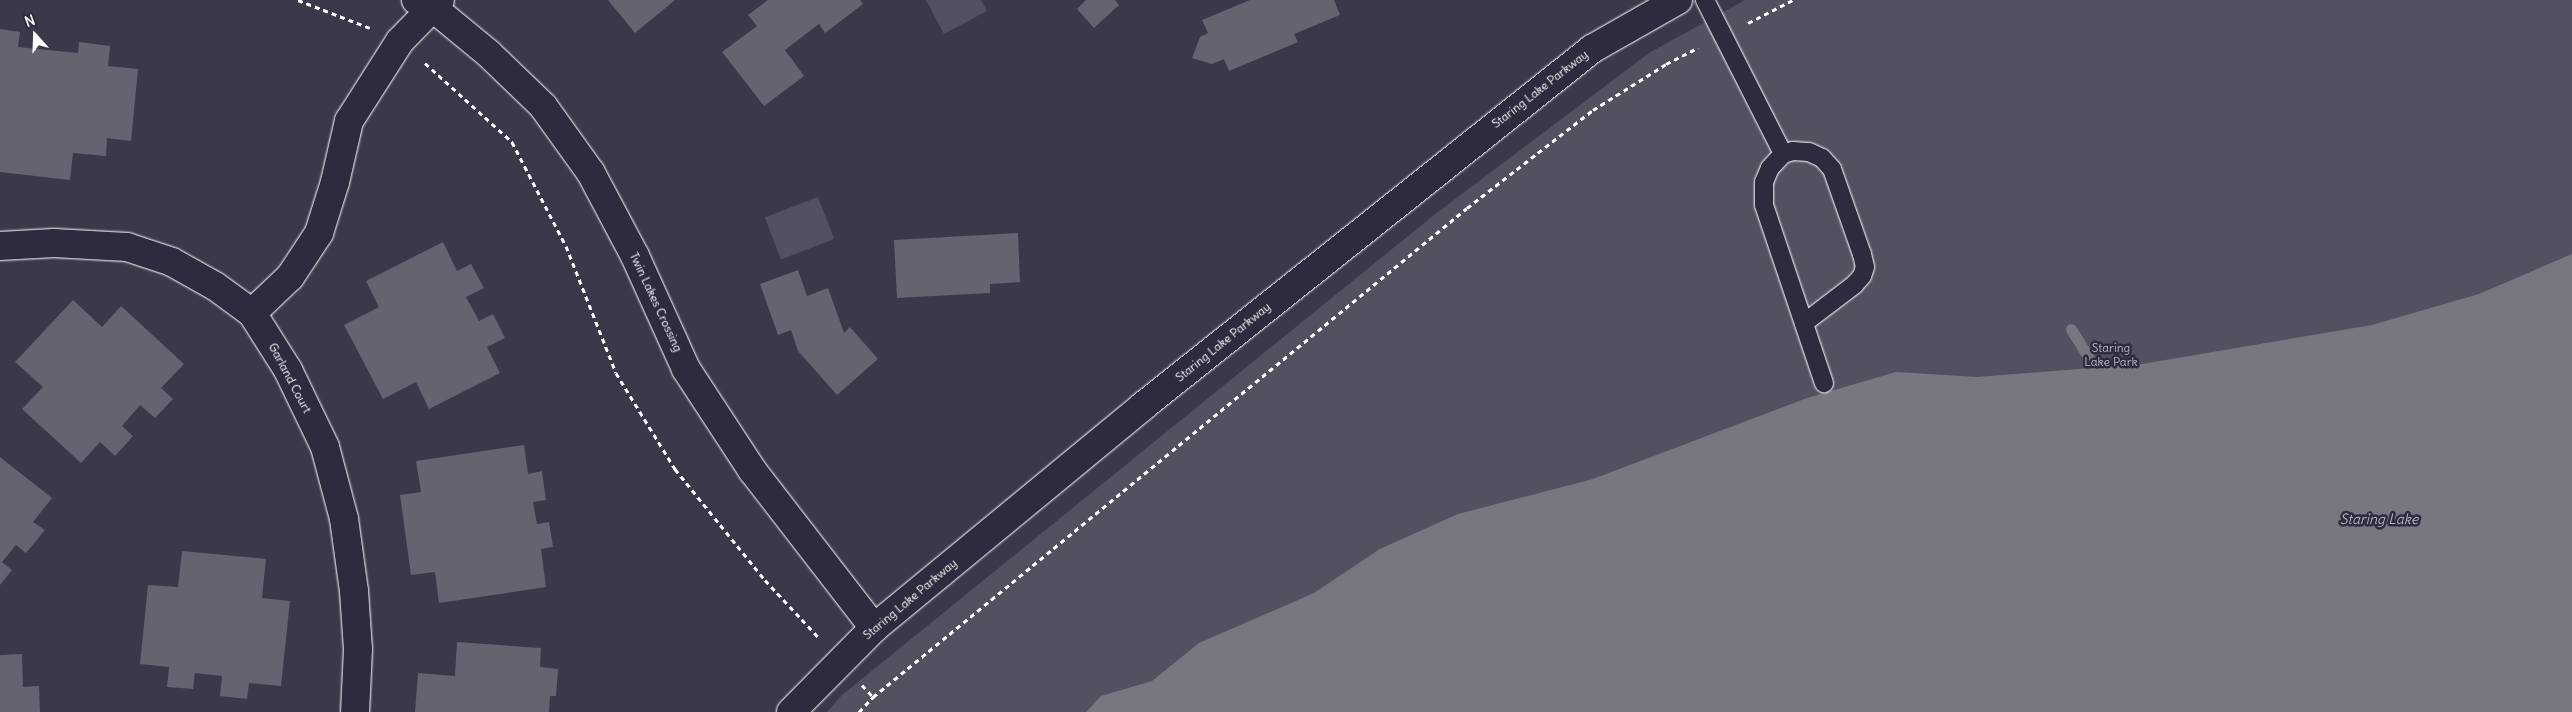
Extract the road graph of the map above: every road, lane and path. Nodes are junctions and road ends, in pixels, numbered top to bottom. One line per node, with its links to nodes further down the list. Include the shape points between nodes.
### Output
1 (298, 0): 7 (path)
2 (1678, 0): 13 (street, Staring Lake Parkway, via 1592,49 1492,126 1143,406)
3 (1705, 0): 6 (lane)
4 (1793, 0): 6 (path)
5 (429, 2): 7 (street); 13 (street, Twin Lakes Crossing, via 543,106 591,173 635,256 686,369 752,470)
6 (1723, 36): 8 (lane); 15 (path, via 1666,64 1593,110 1459,215)
7 (400, 41): 10 (street, via 349,121 319,233 290,277); 14 (path, via 512,142 566,246 616,373 675,469 766,580)
8 (1783, 154): 11 (lane, via 1770,168 1764,182 1764,205); 11 (lane, via 1808,152 1822,158 1832,169 1865,267 1854,285)
9 (0, 246): 10 (street, Garland Court, via 54,243 127,247 172,262 215,286)
10 (252, 313): 16 (street, Garland Court, via 288,370 325,447 344,518 358,649)
11 (1804, 323): 12 (lane)
12 (1824, 383)
13 (874, 628): 14 (street, Staring Lake Parkway)
14 (840, 661): 15 (path); 17 (street, Staring Lake Parkway)
15 (873, 697): 18 (path)
16 (355, 712)
17 (791, 712)
18 (859, 712)

